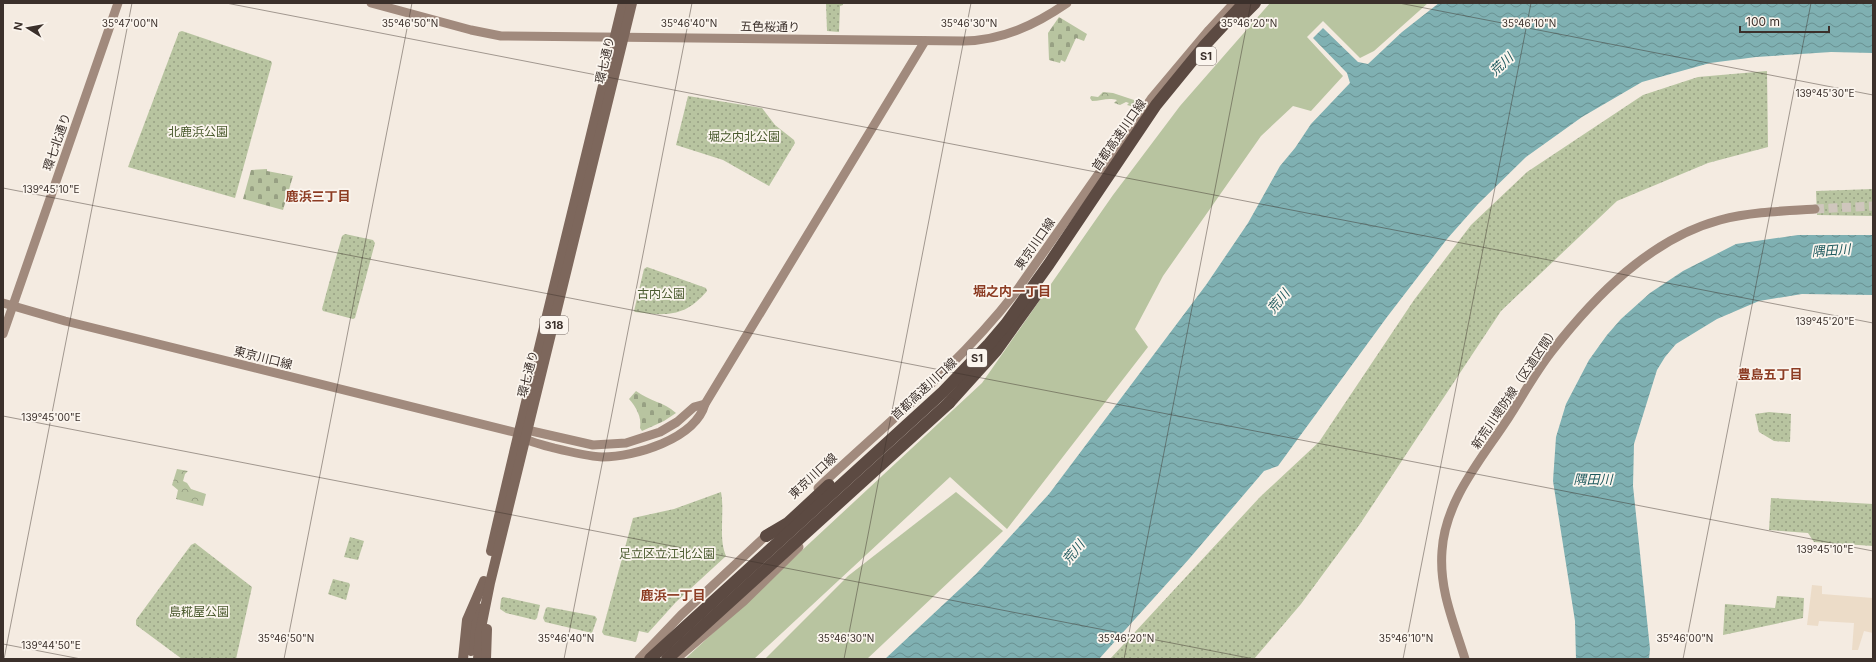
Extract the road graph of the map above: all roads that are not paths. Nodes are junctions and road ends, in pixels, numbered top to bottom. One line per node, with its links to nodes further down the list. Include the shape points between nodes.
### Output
1 (118, 3): 14 (street, 環七北通り)
2 (371, 3): 10 (street, 五色桜通り, via 495,35)
3 (623, 3): 10 (main road, 環七通り / 318)
4 (632, 3): 10 (main road, 環七通り / 318)
5 (1067, 3): 11 (street, 五色桜通り, via 1038,22 1015,32 974,41)
6 (1234, 3): 20 (street, 東京川口線, via 1151,99 1016,293 997,316 940,376)
7 (1244, 3): 16 (highway, 首都高速川口線 / S1, via 1205,45 1156,105 1049,264)
8 (1250, 3): 19 (street, via 1155,112 1045,277 1003,334 970,374)
9 (1255, 3): 17 (highway, 首都高速川口線 / S1, via 1201,62 1161,112 1017,324 996,352)
10 (619, 37): 11 (street, 五色桜通り); 18 (main road, 環七通り / 318, via 550,345)
11 (926, 41): 18 (street, 東京川口線, via 706,404 694,407 677,422 660,432 626,443 593,444)
12 (1815, 209): 33 (street, 新荒川堤防線（区道区間）, via 1739,215 1684,234 1646,256 1625,273 1587,310 1551,352 1470,475 1451,510 1445,530 1442,582)
13 (3, 303): 14 (street, 東京川口線)
14 (13, 306): 15 (street, 環七北通り); 18 (street, 東京川口線)
15 (3, 334)
16 (989, 344): 20 (highway, via 788,523); 30 (highway, 首都高速川口線 / S1, via 937,398)
17 (949, 403): 23 (highway, S1, bridge, via 933,413); 32 (highway, 首都高速川口線 / S1, bridge)
18 (523, 435): 21 (main road, 環七通り / 318); 22 (main road, 環七通り / 318)
19 (898, 443): 24 (street, via 853,494 744,601); 31 (street)
20 (766, 536): 29 (street, 東京川口線, via 681,615)
21 (484, 581): 25 (main road, 318, via 467,620); 26 (main road, 環七通り / 318, via 473,632)
22 (487, 597): 27 (main road, 環七通り / 318); 28 (main road, 318, via 489,615)
23 (688, 637): 24 (highway); 31 (highway, S1)
24 (681, 655)
25 (463, 659)
26 (471, 659)
27 (478, 659)
28 (486, 659)
29 (639, 659)
30 (650, 659)
31 (659, 659)
32 (667, 659)
33 (1465, 659)

